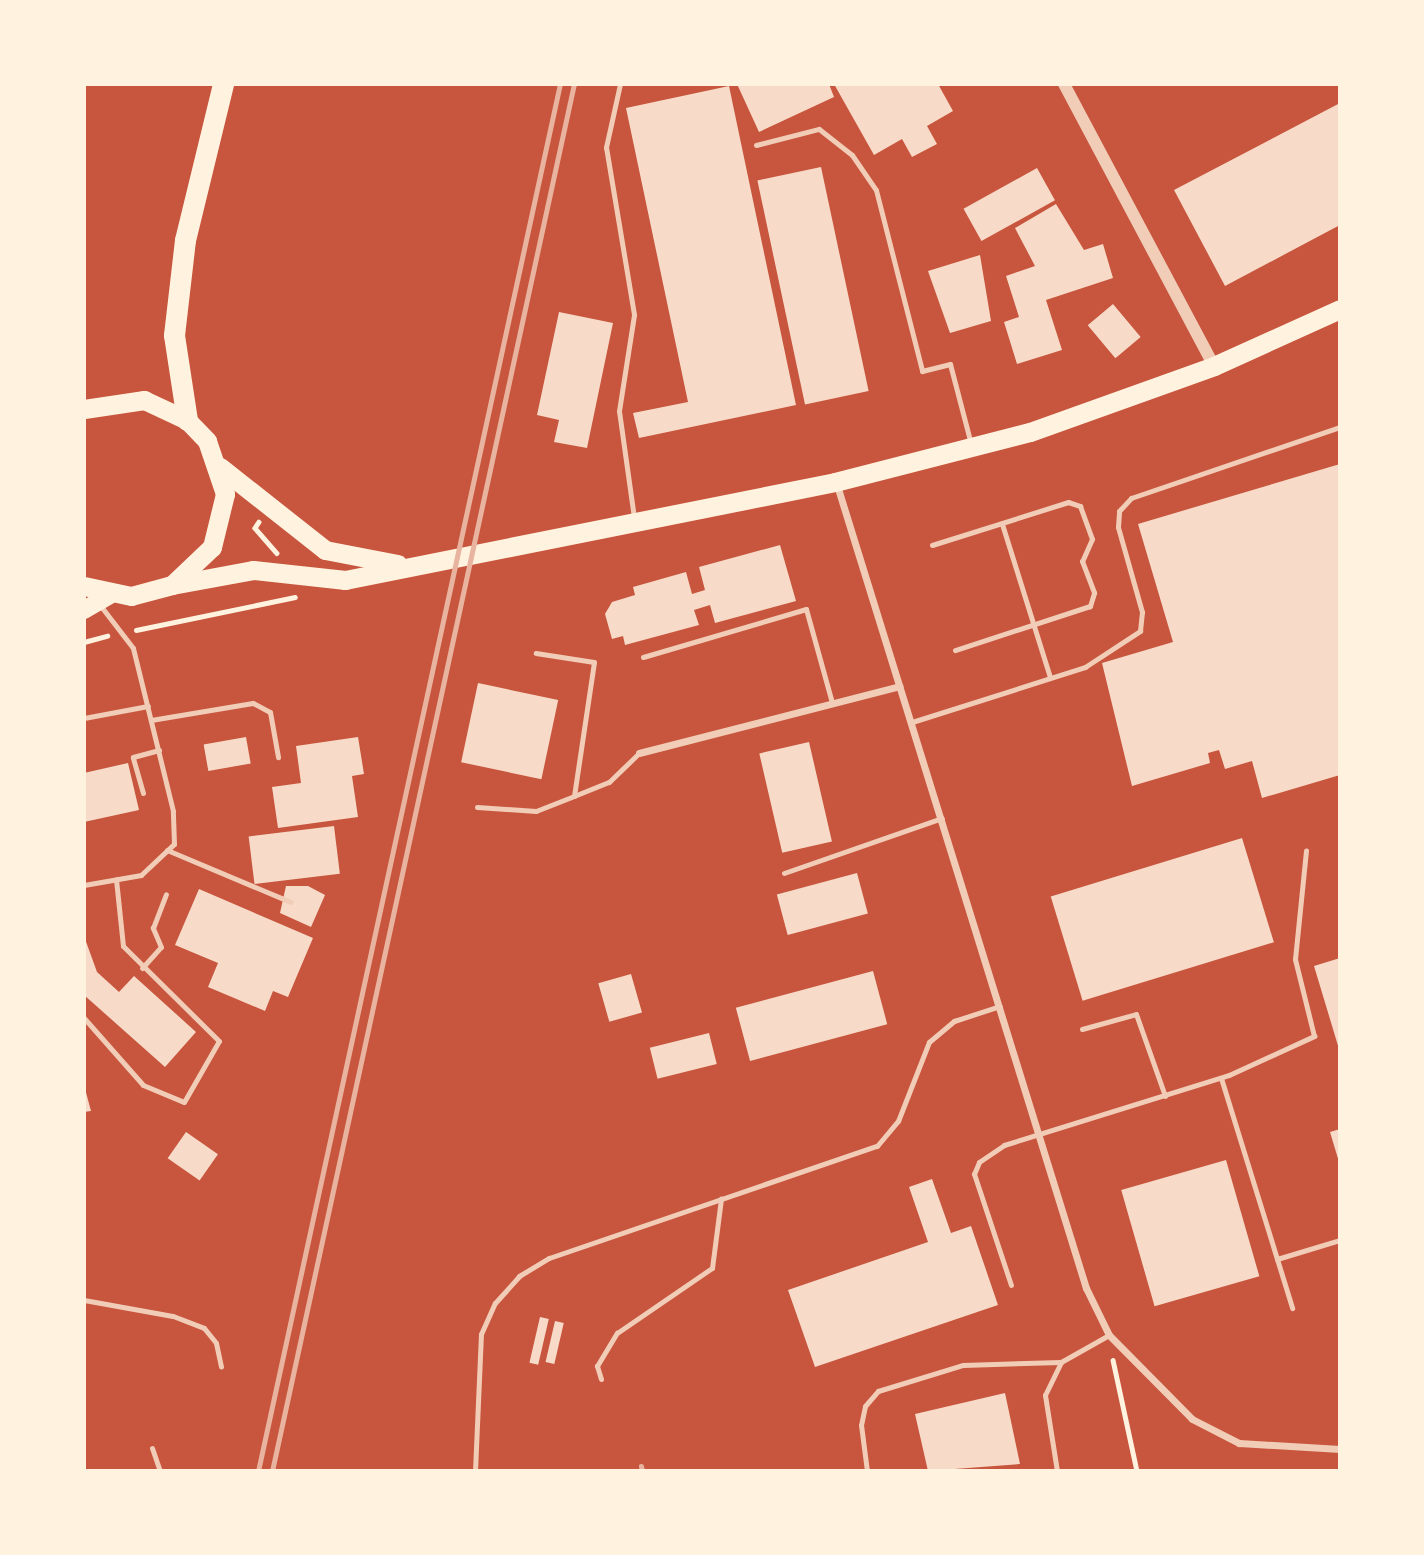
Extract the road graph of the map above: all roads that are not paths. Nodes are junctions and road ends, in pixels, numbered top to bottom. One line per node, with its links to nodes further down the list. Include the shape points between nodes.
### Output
1 (223, 84): 10 (highway, via 185,240 174,335)
2 (620, 84): 16 (lane, via 606,147 634,315 619,411)
3 (1064, 84): 6 (street)
4 (756, 145): 12 (lane, via 819,129 831,134 866,174 876,190 922,371 950,364)
5 (1340, 309): 6 (highway)
6 (1214, 366): 12 (highway)
7 (84, 395): 8 (highway)
8 (119, 399): 9 (highway); 10 (highway, via 167,407)
9 (84, 409)
10 (187, 420): 13 (highway)
11 (1340, 427): 26 (lane, via 1131,498 1119,511 1118,527 1142,612 1140,631 1085,667)
12 (972, 447): 14 (highway)
13 (220, 467): 18 (highway, via 325,550); 19 (highway, via 222,522 203,558)
14 (835, 482): 16 (highway); 27 (street)
15 (1002, 524): 17 (lane); 22 (lane); 22 (lane, via 1075,502 1092,539 1082,561 1094,600)
16 (635, 525): 18 (highway)
17 (932, 545)
18 (402, 565): 19 (highway, via 345,580 253,570)
19 (172, 585): 21 (highway)
20 (84, 588): 21 (highway)
21 (97, 602): 29 (lane, via 123,632)
22 (1034, 625): 23 (lane); 26 (lane)
23 (955, 650)
24 (536, 653): 37 (lane, via 594,662)
25 (643, 657): 28 (lane, via 806,609)
26 (1050, 677): 32 (lane)
27 (900, 686): 28 (street); 32 (street)
28 (832, 703): 34 (street)
29 (148, 706): 30 (lane); 31 (lane)
30 (84, 718)
31 (151, 720): 33 (lane); 35 (lane, via 253,703 270,712)
32 (912, 722): 39 (street)
33 (159, 750): 36 (lane, via 133,757); 40 (lane, via 173,811 174,844)
34 (639, 753): 37 (lane, via 609,782)
35 (278, 757)
36 (143, 793)
37 (574, 796): 38 (lane, via 536,811)
38 (477, 807)
39 (942, 818): 42 (lane); 48 (street)
40 (167, 850): 43 (lane, via 141,875); 46 (lane)
41 (1306, 851): 51 (lane, via 1295,959 1314,1036 1303,1047)
42 (784, 873)
43 (116, 879): 44 (lane); 47 (lane, via 123,946)
44 (84, 885)
45 (166, 894): 47 (lane, via 153,928 161,947)
46 (291, 902)
47 (142, 968): 49 (lane, via 219,1041 184,1102 143,1085)
48 (1000, 1006): 53 (street); 54 (lane, via 954,1021 929,1042 898,1121 877,1146)
49 (84, 1018)
50 (1082, 1029): 52 (lane, via 1136,1014)
51 (1220, 1078): 52 (lane); 56 (lane)
52 (1165, 1096): 53 (lane)
53 (1040, 1133): 57 (lane, via 992,1151 974,1174); 60 (street, via 1086,1288)
54 (721, 1199): 63 (lane, via 712,1268 617,1332 597,1366); 67 (lane, via 549,1258 519,1276 495,1303 481,1334)
55 (1340, 1240): 56 (lane)
56 (1277, 1259): 59 (lane)
57 (1011, 1285)
58 (84, 1300): 62 (lane, via 173,1316 204,1328)
59 (1292, 1308)
60 (1109, 1335): 61 (lane); 65 (street, via 1192,1419 1240,1443)
61 (1061, 1362): 68 (lane, via 963,1365 878,1391 864,1406 861,1425); 69 (lane, via 1045,1395)
62 (220, 1366)
63 (601, 1379)
64 (152, 1448): 66 (lane)
65 (1340, 1449)
66 (160, 1471)
67 (475, 1471)
68 (867, 1471)
69 (1058, 1471)

